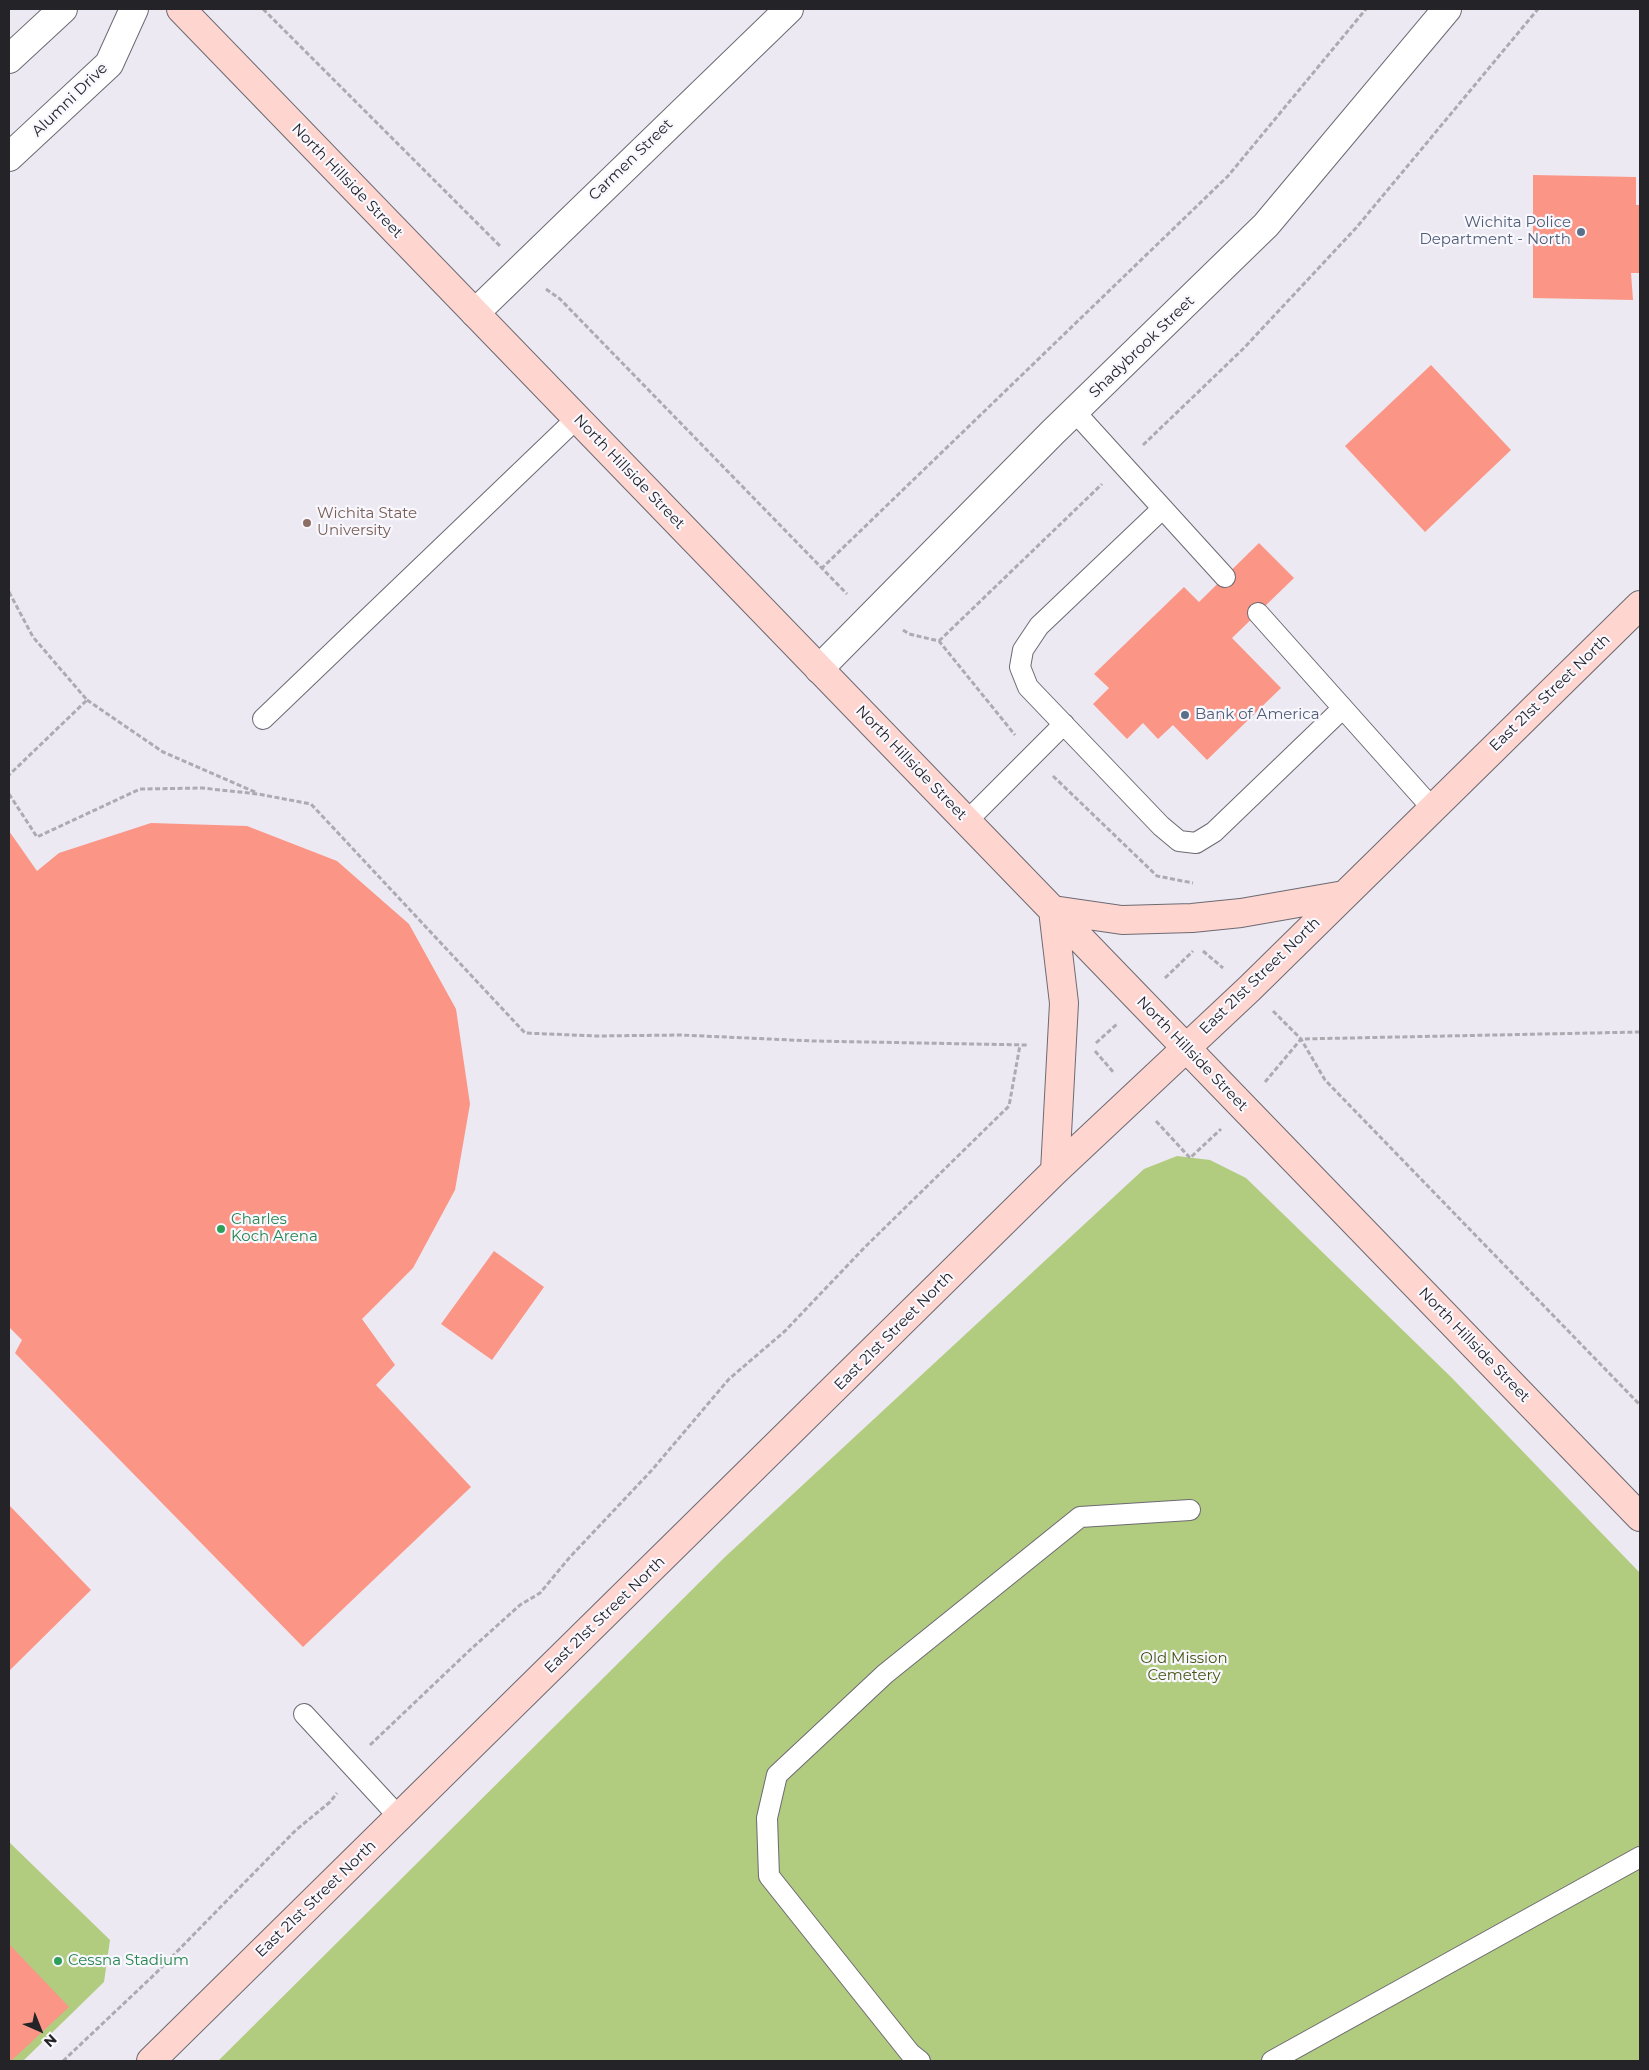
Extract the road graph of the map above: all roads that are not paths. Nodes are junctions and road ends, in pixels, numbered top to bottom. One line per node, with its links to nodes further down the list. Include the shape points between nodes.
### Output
1 (63, 9): 6 (street)
2 (134, 9): 7 (street, Alumni Drive, via 109,64)
3 (181, 9): 8 (main road, North Hillside Street)
4 (789, 9): 8 (street, Carmen Street)
5 (1447, 9): 9 (street, Shadybrook Street, via 1266,225)
6 (9, 59)
7 (9, 158)
8 (475, 313): 10 (main road, North Hillside Street)
9 (1075, 412): 11 (lane); 15 (street, Shadybrook Street)
10 (577, 418): 15 (main road, North Hillside Street); 17 (lane)
11 (1162, 509): 12 (lane); 18 (lane, via 1039,626 1023,650 1020,667 1028,687)
12 (1225, 577)
13 (1640, 605): 19 (main road, East 21st Street North)
14 (1258, 613): 16 (lane)
15 (819, 668): 20 (main road, North Hillside Street)
16 (1343, 708): 18 (lane, via 1214,832 1196,843 1179,841 1161,826); 19 (lane)
17 (263, 719)
18 (1064, 724): 20 (lane)
19 (1432, 808): 21 (main road, East 21st Street North)
20 (967, 821): 22 (main road, North Hillside Street)
21 (1344, 894): 22 (main road, via 1241,913 1192,918 1122,920); 23 (main road, East 21st Street North, via 1250,989)
22 (1053, 910): 23 (main road, North Hillside Street); 24 (main road, via 1064,1002)
23 (1186, 1047): 24 (main road, East 21st Street North); 26 (main road, North Hillside Street)
24 (1055, 1171): 28 (main road, East 21st Street North)
25 (1190, 1510): 31 (lane, via 1080,1517 885,1674 777,1775 767,1818 770,1876 910,2053)
26 (1640, 1517)
27 (304, 1714): 28 (lane)
28 (399, 1817): 30 (main road, East 21st Street North)
29 (1640, 1857): 32 (lane)
30 (151, 2061)
31 (920, 2061)
32 (1272, 2061)

